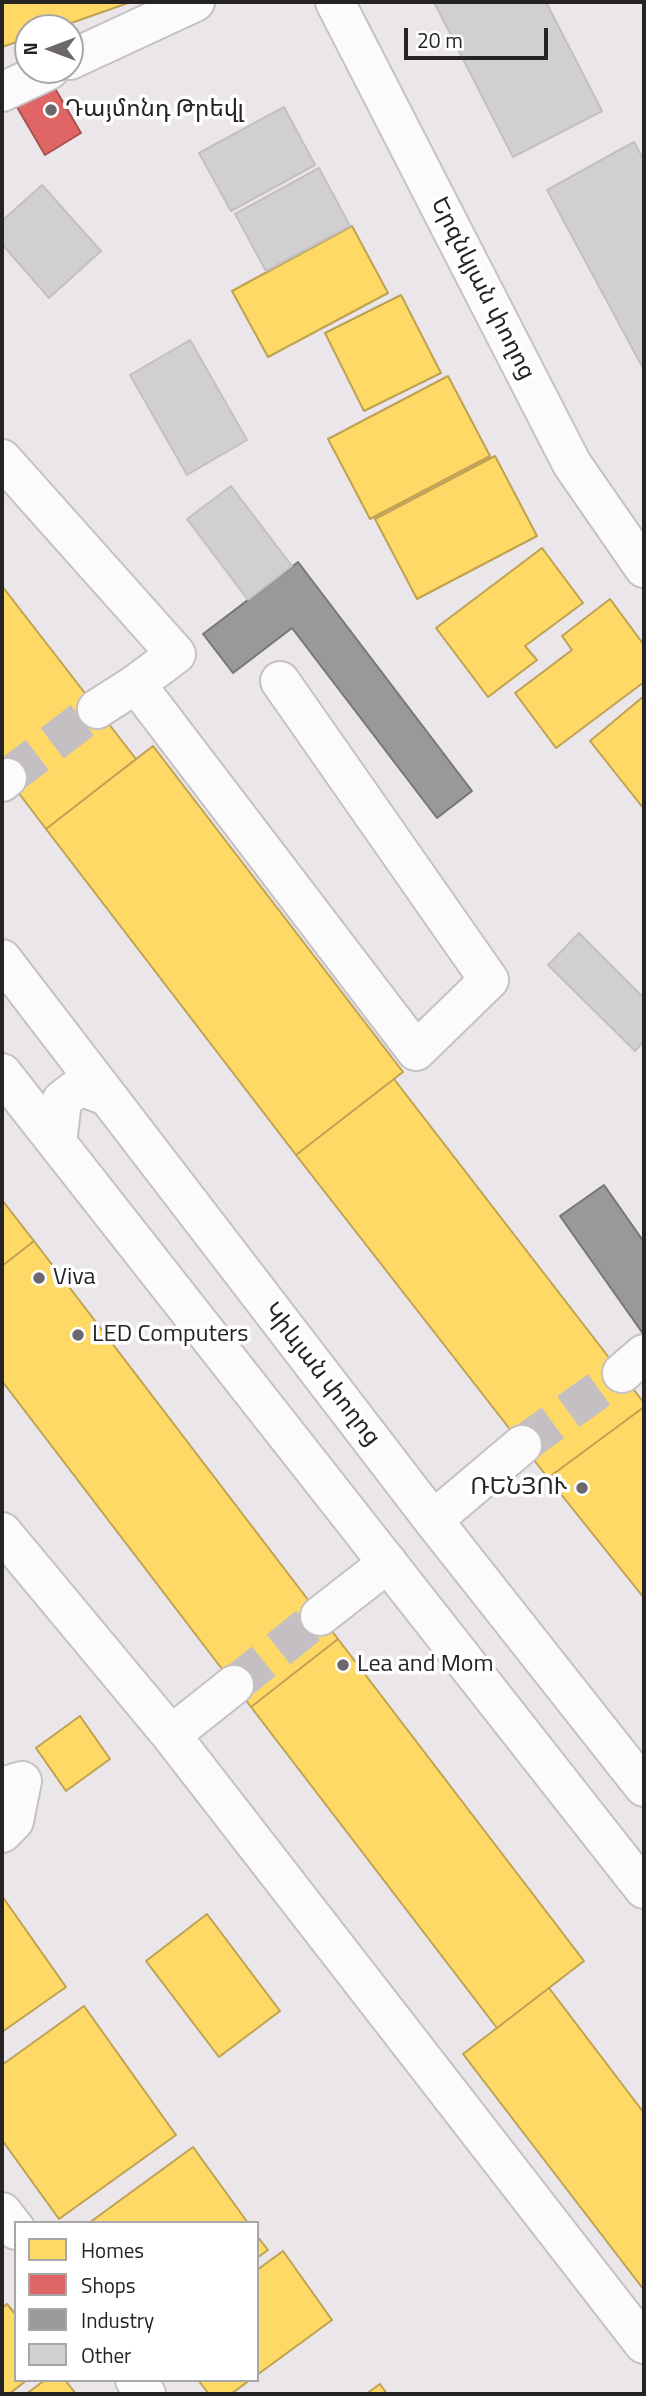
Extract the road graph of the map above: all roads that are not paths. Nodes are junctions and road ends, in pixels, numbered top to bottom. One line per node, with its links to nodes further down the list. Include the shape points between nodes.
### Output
1 (195, 2): 3 (main road)
2 (335, 2): 7 (main road, Երզնկյան փողոց, via 572,464)
3 (84, 54)
4 (19, 84): 5 (main road)
5 (2, 92)
6 (2, 459): 9 (main road, via 176,653)
7 (644, 568)
8 (279, 681): 9 (main road, via 489,980 416,1051)
9 (136, 684): 10 (main road)
10 (97, 709)
11 (2, 959): 13 (main road, Կիևյան փողոց)
12 (2, 1073): 14 (main road)
13 (104, 1095): 14 (main road, via 80,1086 62,1100); 16 (main road, Կիևյան փողոց)
14 (57, 1143): 18 (main road)
15 (522, 1445): 16 (main road)
16 (433, 1520): 23 (main road, Կիևյան փողոց)
17 (2, 1532): 21 (main road)
18 (388, 1563): 19 (main road); 25 (main road)
19 (320, 1616)
20 (234, 1685): 21 (main road)
21 (171, 1735): 28 (main road)
22 (2, 1787): 24 (main road, via 22,1781 14,1821)
23 (644, 1787)
24 (2, 1833)
25 (644, 1889)
26 (2, 2212): 27 (main road)
27 (14, 2227)
28 (644, 2344)

